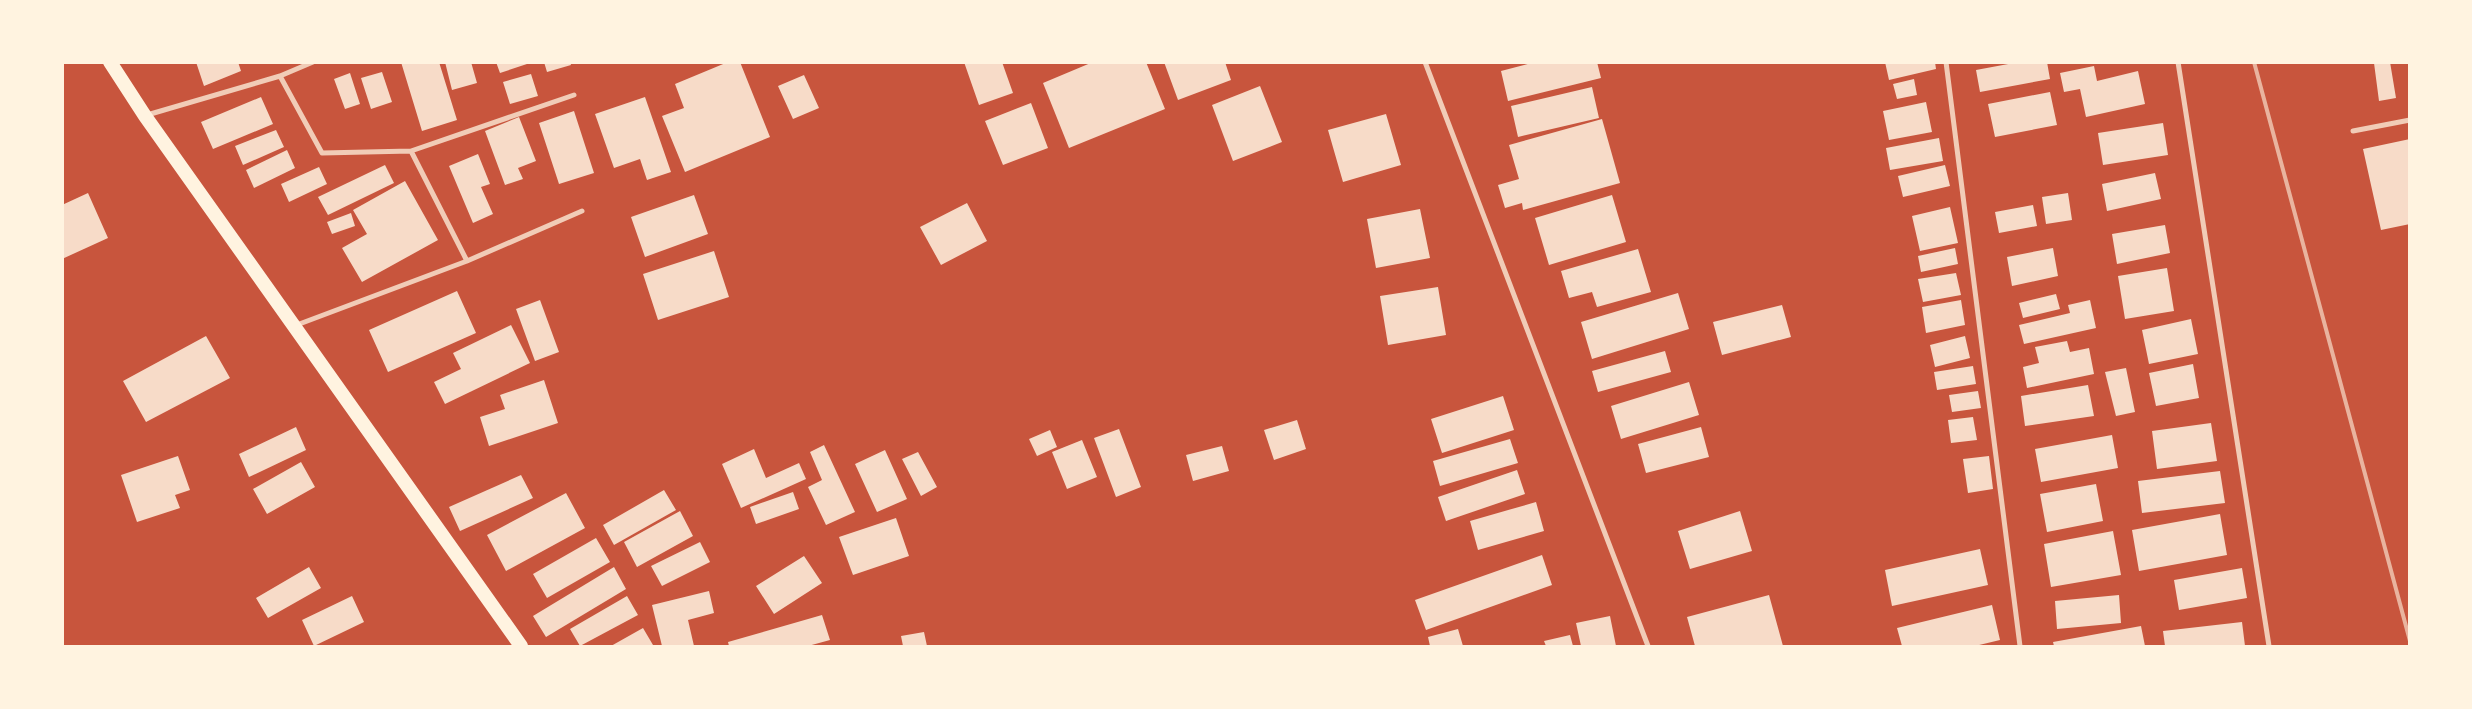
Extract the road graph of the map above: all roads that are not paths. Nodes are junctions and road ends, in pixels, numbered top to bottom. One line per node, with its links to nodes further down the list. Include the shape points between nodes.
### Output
1 (110, 62): 8 (highway)
2 (313, 62): 6 (street)
3 (1425, 62): 16 (street)
4 (1946, 62): 17 (street)
5 (2178, 62): 18 (street)
6 (280, 76): 8 (street); 11 (street, via 322,152)
7 (574, 95): 11 (street)
8 (145, 116): 14 (highway)
9 (2410, 120): 10 (street)
10 (2353, 131)
11 (411, 150): 13 (street)
12 (582, 211): 13 (street)
13 (467, 261): 14 (street)
14 (294, 326): 15 (highway)
15 (521, 646)
16 (1648, 646)
17 (2020, 646)
18 (2269, 646)

